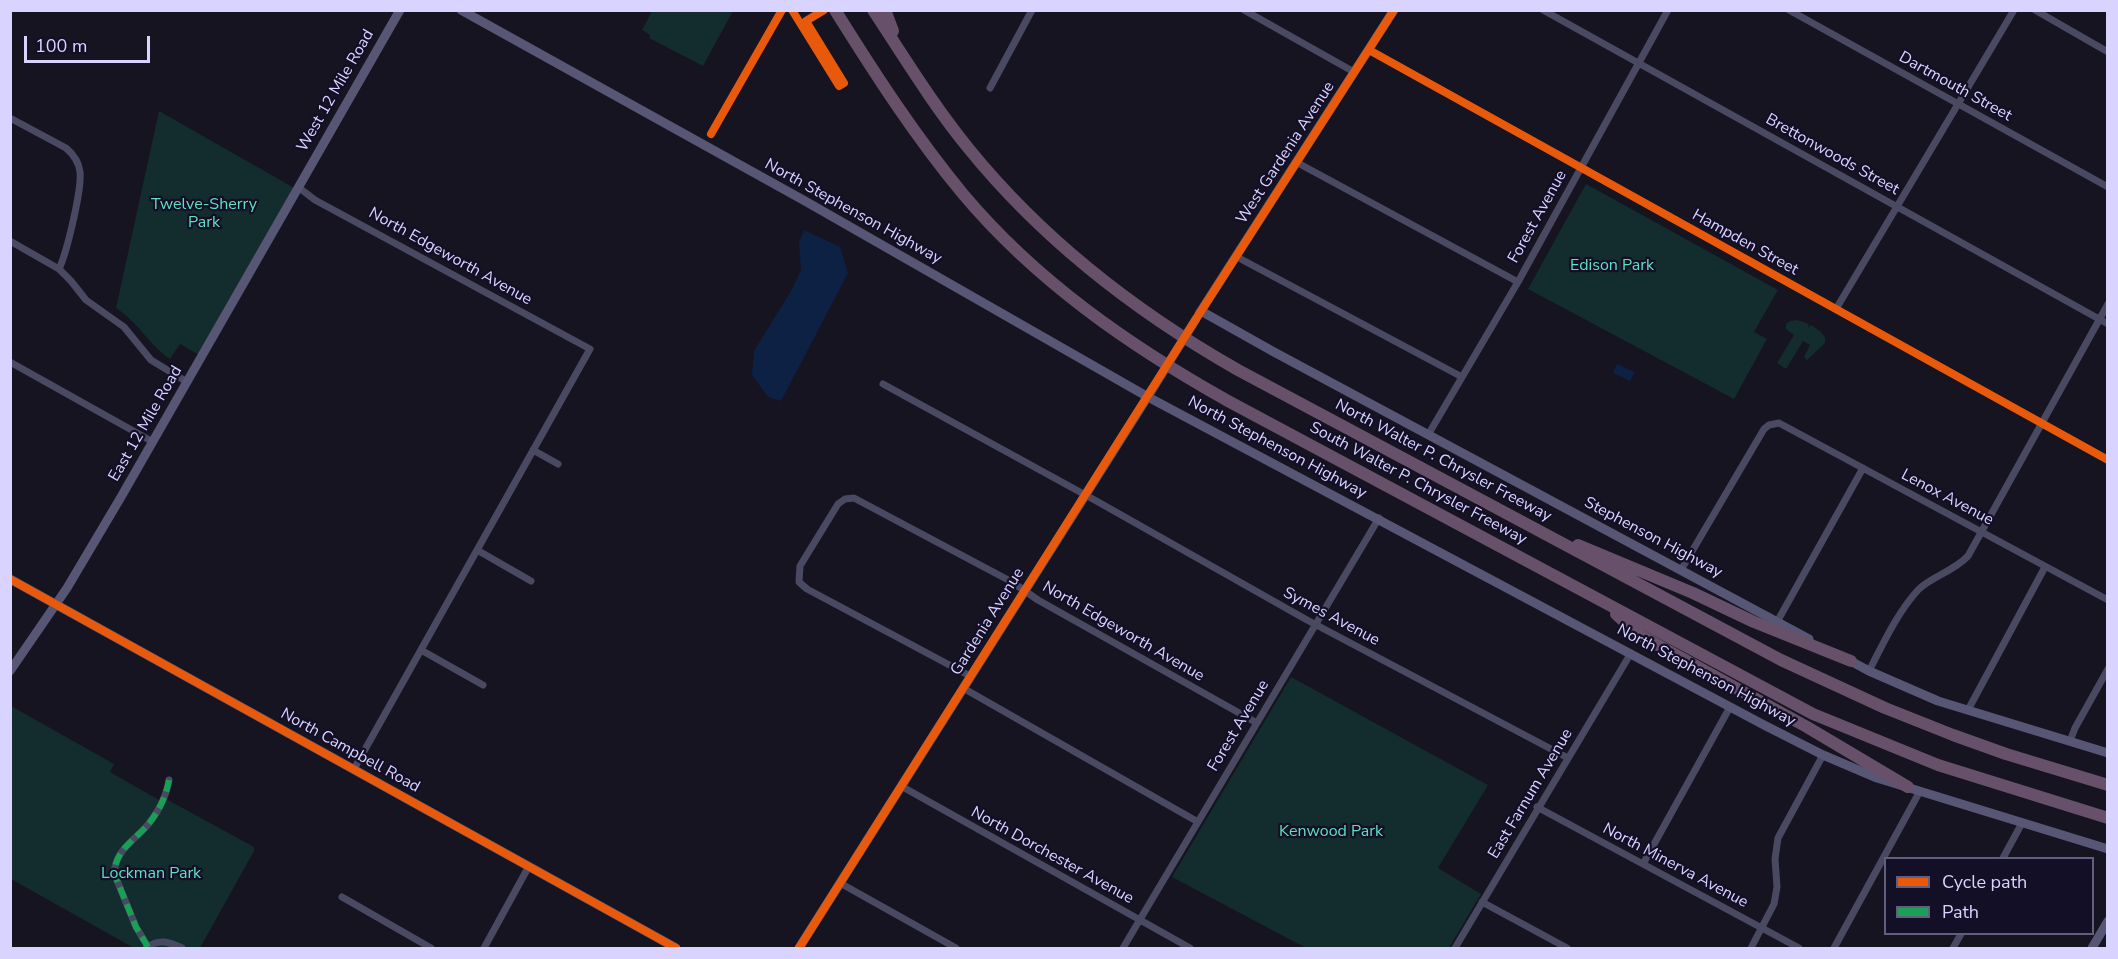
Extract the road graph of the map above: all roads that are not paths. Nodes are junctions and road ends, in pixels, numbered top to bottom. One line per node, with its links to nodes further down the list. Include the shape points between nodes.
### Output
1 (400, 10): 26 (main road, West 12 Mile Road)
2 (461, 10): 42 (main road, North Stephenson Highway)
3 (824, 10): 20 (highway)
4 (835, 10): 20 (highway, South Walter P. Chrysler Freeway)
5 (873, 10): 17 (highway, North Walter P. Chrysler Freeway)
6 (885, 10): 17 (highway)
7 (1032, 10): 21 (street)
8 (1244, 10): 19 (street)
9 (1394, 10): 15 (main road, West Gardenia Avenue)
10 (1543, 10): 18 (street, Brettonwoods Street)
11 (1668, 10): 18 (street, Forest Avenue)
12 (1789, 10): 22 (street, Dartmouth Street)
13 (2014, 10): 22 (street)
14 (2035, 10): 16 (street)
15 (1369, 50): 19 (main road, West Gardenia Avenue); 25 (street, Hampden Street)
16 (2108, 52)
17 (907, 62): 52 (highway, North Walter P. Chrysler Freeway, via 985,168 1045,231 1122,295 1218,359)
18 (1638, 63): 25 (street, Forest Avenue); 28 (street, Brettonwoods Street)
19 (1354, 72): 24 (main road, West Gardenia Avenue)
20 (879, 81): 60 (highway, South Walter P. Chrysler Freeway, via 931,154 992,225 1038,270 1125,338 1228,401)
21 (990, 88)
22 (1958, 104): 27 (street, Dartmouth Street); 28 (street)
23 (10, 118): 31 (street, via 66,148 81,173)
24 (1296, 162): 30 (main road, West Gardenia Avenue); 32 (street)
25 (1581, 168): 32 (street, Forest Avenue); 34 (street, Hampden Street)
26 (298, 187): 40 (main road, East 12 Mile Road); 46 (street, North Edgeworth Avenue, via 315,200 590,349)
27 (2108, 187)
28 (1897, 207): 34 (street); 36 (street, Brettonwoods Street)
29 (10, 241): 31 (street)
30 (1237, 256): 35 (main road, West Gardenia Avenue); 39 (street)
31 (59, 269): 40 (street, via 86,300 124,327 151,360)
32 (1518, 282): 39 (street, Forest Avenue)
33 (2108, 304): 36 (street)
34 (1836, 309): 43 (street, Hampden Street)
35 (1199, 315): 42 (main road, Gardenia Avenue, bridge); 44 (main road, Stephenson Highway)
36 (2099, 319): 37 (street, Brettonwoods Street); 43 (street)
37 (2108, 324)
38 (10, 362): 45 (street)
39 (1462, 377): 44 (street, Forest Avenue)
40 (187, 382): 45 (main road, East 12 Mile Road)
41 (883, 384): 50 (street, Symes Avenue)
42 (1148, 397): 50 (main road, Gardenia Avenue); 51 (main road, North Stephenson Highway)
43 (2042, 423): 47 (street, Hampden Street); 53 (street)
44 (1428, 435): 56 (main road, Stephenson Highway)
45 (153, 442): 62 (main road, East 12 Mile Road)
46 (533, 450): 48 (street); 54 (street)
47 (2108, 460)
48 (558, 464)
49 (1863, 468): 53 (street, Lenox Avenue); 56 (street, Lenox Avenue, via 1782,424 1772,424 1764,429); 63 (street)
50 (1084, 495): 59 (main road, Gardenia Avenue); 64 (street, Symes Avenue)
51 (1379, 518): 64 (street, Forest Avenue); 66 (main road, North Stephenson Highway)
52 (1540, 532): 67 (highway, via 1600,553); 83 (highway, North Walter P. Chrysler Freeway, via 1757,649 1885,708 1979,745)
53 (1982, 532): 55 (street, Lenox Avenue); 70 (street, via 1960,565 1919,589)
54 (477, 550): 58 (street); 65 (street)
55 (2045, 567): 61 (street, Lenox Avenue); 75 (street)
56 (1681, 570): 63 (main road, Stephenson Highway)
57 (10, 579): 62 (main road, North Campbell Road)
58 (531, 581)
59 (1024, 591): 71 (main road, Gardenia Avenue); 71 (street, North Edgeworth Avenue, via 863,502 849,497 838,504 800,566 799,582); 76 (street, North Edgeworth Avenue)
60 (1599, 599): 85 (highway, via 1638,634); 87 (highway, South Walter P. Chrysler Freeway, via 1759,687 1851,731 1967,775)
61 (2108, 600)
62 (56, 603): 69 (main road, East 12 Mile Road); 81 (main road, North Campbell Road)
63 (1777, 622): 67 (main road, Stephenson Highway)
64 (1316, 624): 76 (street, Forest Avenue); 80 (street, Symes Avenue)
65 (421, 650): 72 (street); 81 (street)
66 (1630, 653): 74 (main road, North Stephenson Highway); 80 (street, East Farnum Avenue)
67 (1851, 661): 70 (main road, Stephenson Highway)
68 (2108, 669): 77 (street)
69 (10, 671)
70 (1869, 671): 75 (main road, Stephenson Highway)
71 (970, 676): 73 (main road, Gardenia Avenue)
72 (483, 685)
73 (963, 688): 84 (main road, Gardenia Avenue); 88 (street)
74 (1730, 707): 79 (main road, North Stephenson Highway); 92 (street)
75 (1968, 710): 77 (main road, Stephenson Highway)
76 (1257, 723): 88 (street, Forest Avenue)
77 (2070, 741): 78 (main road, Stephenson Highway)
78 (2108, 753)
79 (1823, 755): 85 (main road, North Stephenson Highway); 99 (street, via 1778,838 1776,896)
80 (1568, 758): 86 (street, East Farnum Avenue)
81 (354, 769): 93 (main road, North Campbell Road)
82 (169, 780): 100 (street, via 167,793 152,819 120,852 115,864 114,873)
83 (2108, 785)
84 (901, 786): 94 (main road, Gardenia Avenue); 97 (street, North Dorchester Avenue)
85 (1914, 789): 89 (main road, North Stephenson Highway); 113 (street)
86 (1537, 807): 92 (street, North Minerva Avenue); 96 (street, East Farnum Avenue)
87 (2108, 818)
88 (1198, 822): 97 (street, Forest Avenue)
89 (2022, 823): 90 (main road, North Stephenson Highway); 91 (street)
90 (2108, 849)
91 (2004, 857)
92 (1643, 864): 99 (street, North Minerva Avenue)
93 (529, 866): 103 (street); 104 (main road, North Campbell Road)
94 (840, 883): 105 (main road, Gardenia Avenue); 106 (street)
95 (342, 897): 102 (street)
96 (1482, 902): 109 (street, East Farnum Avenue); 110 (street)
97 (1140, 921): 107 (street, Forest Avenue); 108 (street, North Dorchester Avenue)
98 (2108, 921): 114 (main road)
99 (1762, 928): 111 (street); 112 (street, North Minerva Avenue)
100 (147, 947): 101 (street, via 162,941)
101 (182, 948)
102 (431, 948)
103 (484, 948)
104 (676, 948)
105 (799, 948)
106 (956, 948)
107 (1124, 948)
108 (1190, 948)
109 (1455, 948)
110 (1567, 948)
111 (1751, 948)
112 (1799, 948)
113 (1834, 948)
114 (2092, 948)

